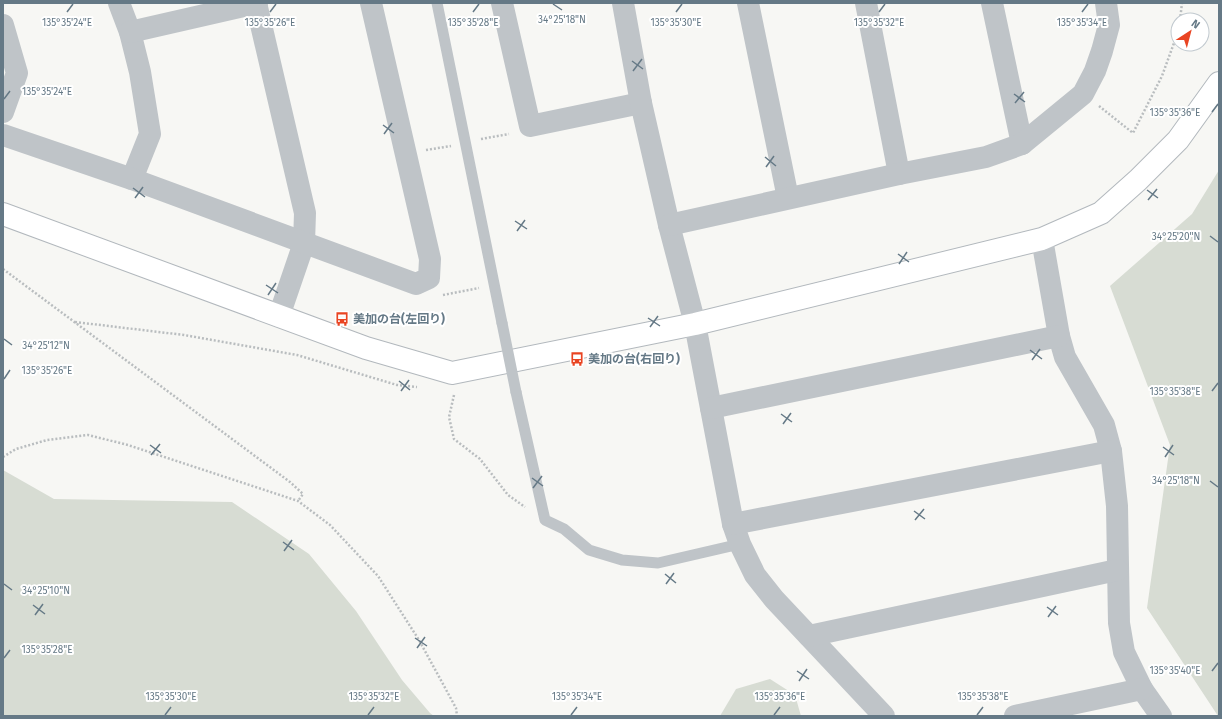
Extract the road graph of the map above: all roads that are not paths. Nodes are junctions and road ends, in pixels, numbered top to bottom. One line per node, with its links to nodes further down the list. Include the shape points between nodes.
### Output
1 (119, 3): 12 (street)
2 (256, 3): 12 (street); 24 (street, via 305,213)
3 (371, 3): 24 (street, via 430,260 428,278 416,284)
4 (438, 3): 30 (lane, bridge, via 516,392 545,520 564,529 589,550 622,560 658,563)
5 (502, 3): 14 (street, via 530,126)
6 (623, 3): 14 (street)
7 (748, 3): 20 (street)
8 (866, 3): 18 (street)
9 (992, 3): 17 (street)
10 (1106, 3): 17 (street, via 1109,25 1095,70 1083,94)
11 (3, 24): 15 (street, via 18,73)
12 (130, 32): 19 (street, via 140,72 150,134)
13 (1219, 83): 23 (street, via 1178,140 1101,213)
14 (641, 103): 22 (street)
15 (3, 112)
16 (3, 135): 19 (street)
17 (1022, 144): 18 (street, via 986,157)
18 (899, 174): 20 (street)
19 (132, 179): 24 (street)
20 (788, 198): 22 (street)
21 (3, 214): 25 (street)
22 (669, 225): 26 (street)
23 (1042, 239): 26 (street); 27 (street)
24 (304, 242): 25 (street)
25 (279, 316): 26 (street, via 366,348 452,372)
26 (695, 324): 28 (street)
27 (1059, 336): 28 (street); 29 (street, via 1065,357 1104,425)
28 (711, 408): 30 (street)
29 (1111, 451): 30 (street); 31 (street, via 1117,506)
30 (737, 534): 32 (street, via 755,575)
31 (1117, 570): 32 (street); 33 (street, via 1119,623 1124,652)
32 (809, 636): 34 (street)
33 (1142, 689): 35 (street); 36 (street)
34 (884, 716)
35 (1015, 716)
36 (1161, 716)

